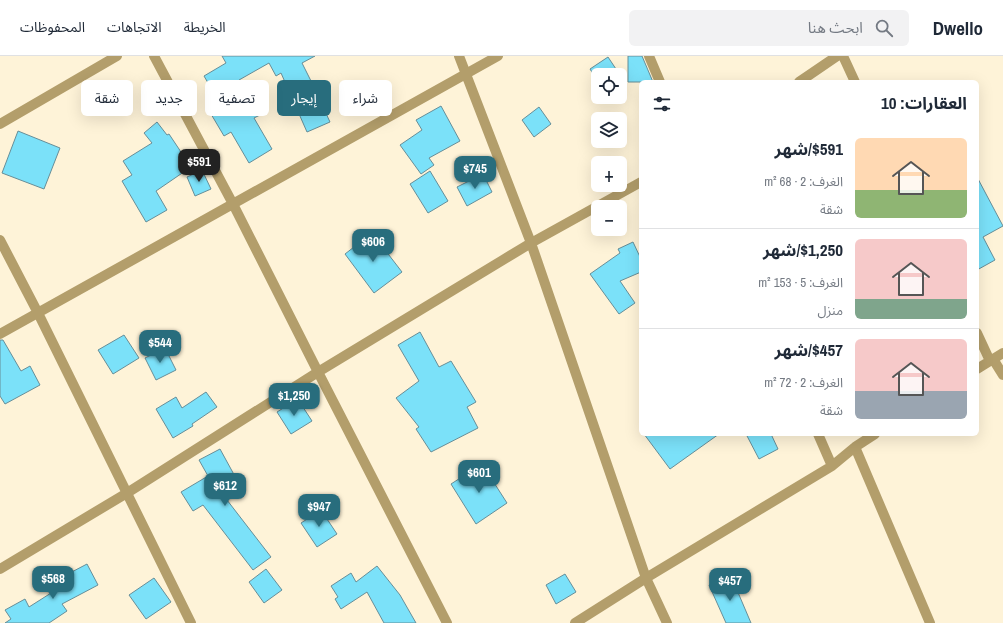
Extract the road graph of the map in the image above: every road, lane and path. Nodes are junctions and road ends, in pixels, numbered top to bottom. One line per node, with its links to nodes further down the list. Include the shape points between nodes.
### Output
1 (117, 56): 12 (street)
2 (154, 56): 14 (street)
3 (459, 56): 8 (street)
4 (498, 56): 8 (street)
5 (649, 56): 9 (street)
6 (837, 56): 10 (street)
7 (843, 56): 11 (street)
8 (465, 74): 14 (street); 16 (street)
9 (659, 80)
10 (802, 80)
11 (854, 80)
12 (0, 124)
13 (639, 183): 16 (street)
14 (233, 204): 17 (street); 23 (street)
15 (0, 240): 17 (street)
16 (531, 243): 23 (street); 31 (street)
17 (38, 313): 18 (street); 29 (street)
18 (0, 334)
19 (979, 337): 21 (street)
20 (1003, 353): 21 (street)
21 (992, 360): 22 (street); 24 (street)
22 (979, 368)
23 (318, 372): 29 (street); 33 (street)
24 (1003, 375)
25 (819, 436): 28 (street)
26 (872, 436): 27 (street)
27 (855, 447): 28 (street); 36 (street)
28 (832, 466): 31 (street)
29 (127, 493): 30 (street); 32 (street)
30 (0, 570)
31 (646, 578): 34 (street); 35 (street)
32 (191, 623)
33 (447, 623)
34 (575, 623)
35 (667, 623)
36 (930, 623)

